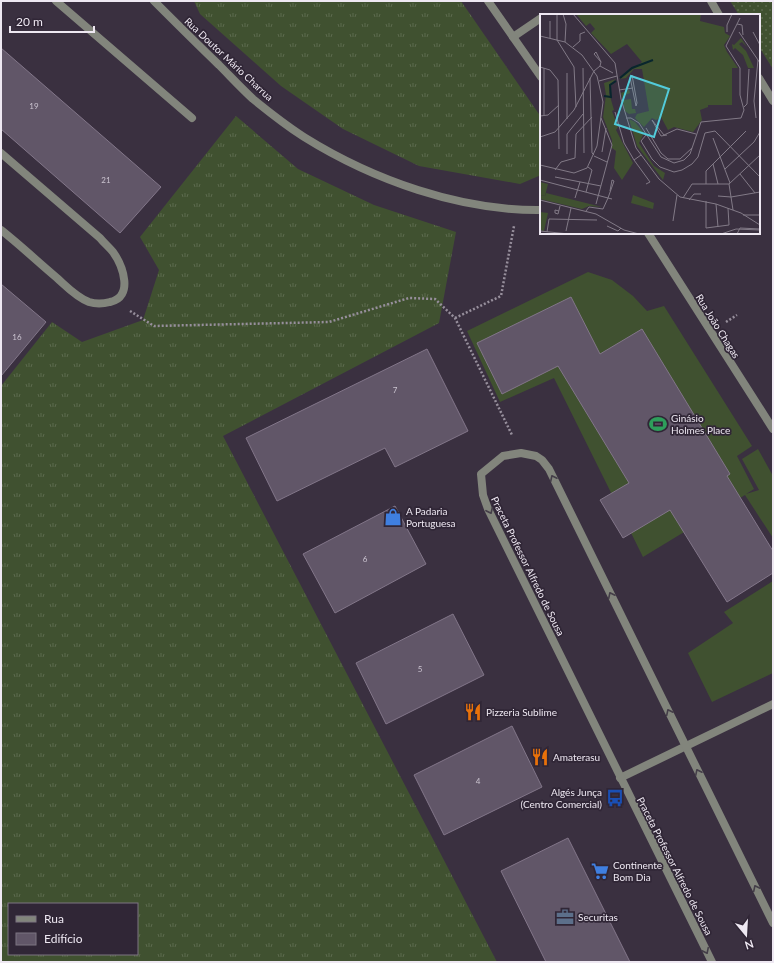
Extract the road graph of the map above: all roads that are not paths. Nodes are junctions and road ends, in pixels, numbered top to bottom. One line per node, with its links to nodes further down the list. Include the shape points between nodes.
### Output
1 (56, 1): 11 (street)
2 (154, 1): 13 (street, Rua Doutor Mário Charrua, via 253,98 303,136 349,163 443,198 495,208)
3 (488, 1): 7 (street)
4 (711, 1): 5 (street)
5 (718, 14)
6 (540, 18): 7 (street)
7 (513, 37): 8 (street)
8 (540, 77)
9 (760, 80): 10 (street)
10 (773, 100)
11 (192, 118)
12 (1, 153): 14 (street, via 112,251 120,264 125,288 114,301 102,304 89,302 73,292)
13 (540, 210)
14 (1, 230)
15 (649, 234): 16 (street, Rua João Chagas)
16 (773, 429)
17 (773, 704): 18 (street)
18 (686, 746): 19 (street); 19 (street, Praceta Professor Alfredo de Sousa, one-way to 19, via 549,469 536,456 521,453 503,456 481,474 483,496); 20 (street, one-way to 18)
19 (620, 778): 21 (street, Praceta Professor Alfredo de Sousa, one-way to 21)
20 (773, 923)
21 (712, 962)

